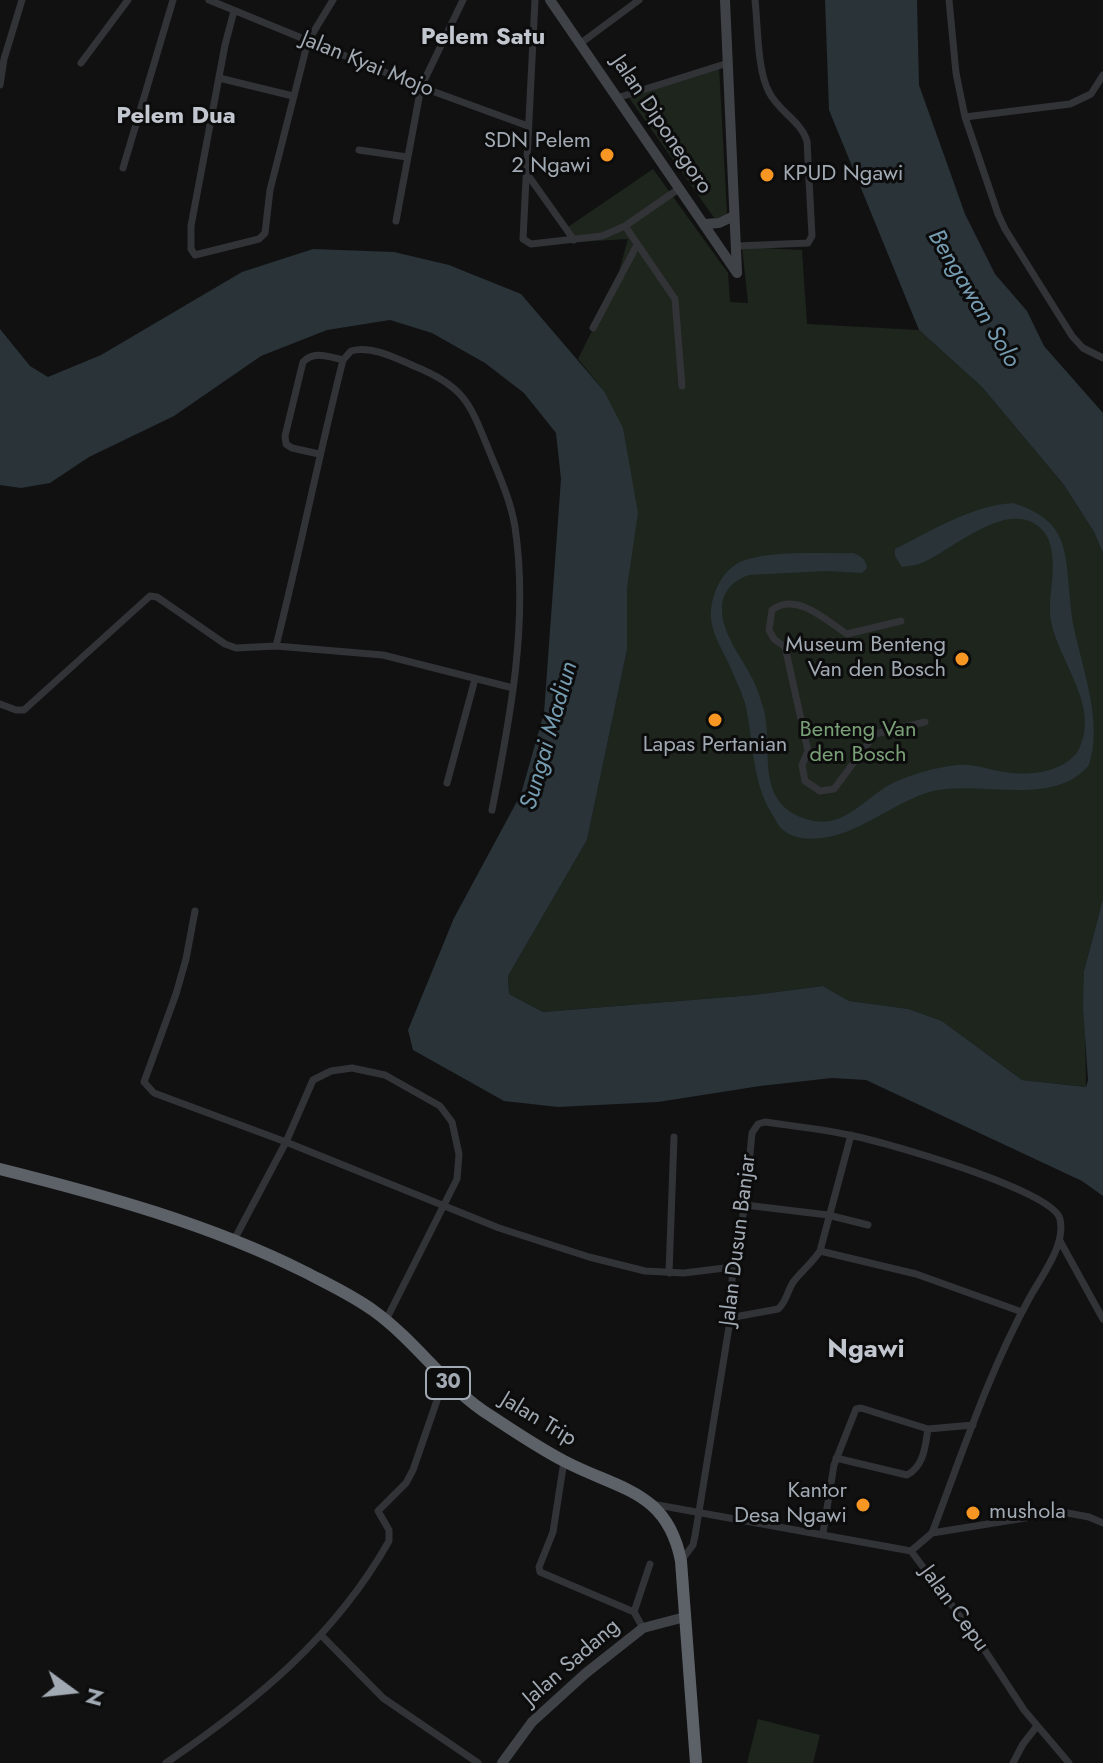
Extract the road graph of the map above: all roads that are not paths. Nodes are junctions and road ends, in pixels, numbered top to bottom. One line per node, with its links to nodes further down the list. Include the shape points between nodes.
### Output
1 (22, 0): 20 (street)
2 (128, 0): 16 (street)
3 (173, 0): 28 (street)
4 (209, 0): 13 (street, Jalan Kyai Mojo)
5 (333, 0): 14 (street)
6 (463, 0): 21 (street)
7 (535, 0): 25 (street)
8 (550, 0): 15 (street, Jalan Diponegoro)
9 (639, 0): 15 (street)
10 (725, 0): 17 (street)
11 (755, 0): 37 (street, via 769,94 807,141 813,230 808,243)
12 (949, 0): 24 (street)
13 (234, 11): 14 (street, Jalan Kyai Mojo); 19 (street)
14 (308, 41): 21 (street, Jalan Kyai Mojo); 22 (street)
15 (581, 43): 23 (street, Jalan Diponegoro)
16 (81, 63)
17 (728, 63): 23 (street); 31 (street)
18 (1103, 75): 24 (street, via 1091,94 1070,104)
19 (219, 78): 22 (street); 22 (street, via 191,226 195,255 251,242 265,233)
20 (0, 85)
21 (421, 87): 25 (street, Jalan Kyai Mojo); 27 (street)
22 (293, 96)
23 (617, 98): 30 (street, Jalan Diponegoro)
24 (965, 117): 39 (street, via 1005,229 1072,336)
25 (528, 126): 29 (street)
26 (359, 150): 27 (street)
27 (407, 157): 32 (street)
28 (123, 168)
29 (525, 171): 35 (street); 35 (street, via 523,239 531,244)
30 (680, 188): 33 (street, Jalan Diponegoro); 34 (street)
31 (734, 216): 33 (street); 37 (street)
32 (396, 221)
33 (705, 224): 37 (street, Jalan Diponegoro, via 737,273)
34 (625, 226): 35 (street); 36 (street)
35 (574, 240)
36 (637, 245): 38 (street); 41 (street, via 678,306)
37 (737, 246)
38 (593, 328)
39 (1103, 358)
40 (343, 360): 42 (street); 42 (street, via 316,355 303,362 286,444); 46 (street, via 357,349 397,359 455,387 470,404 515,526 519,598)
41 (682, 386)
42 (319, 454): 44 (street)
43 (901, 621): 48 (street, via 847,634 797,605 786,603 772,610 769,630 785,647 808,751 802,765 805,781 820,791 834,789 875,734)
44 (276, 646): 45 (street, via 383,655); 47 (street, via 225,644 150,596 24,710)
45 (475, 679): 46 (street); 49 (street)
46 (513, 688): 50 (street)
47 (0, 704)
48 (925, 722)
49 (447, 783)
50 (492, 810)
51 (195, 911): 54 (street, via 176,994 144,1082 154,1093)
52 (851, 1135): 56 (street, Jalan Dusun Banjar, via 758,1124 752,1133); 58 (street); 61 (street, Jalan Dusun Banjar, via 1028,1192 1058,1215)
53 (674, 1137): 64 (street)
54 (286, 1142): 57 (street); 57 (street, via 313,1080 352,1068 385,1075 440,1106 452,1122 459,1171); 60 (street)
55 (0, 1169): 60 (highway, Jalan Trip / 30)
56 (745, 1205): 58 (street); 63 (street, Jalan Dusun Banjar)
57 (444, 1207): 64 (street, via 589,1257); 68 (street)
58 (828, 1215): 59 (street); 62 (street)
59 (868, 1225)
60 (234, 1240): 68 (highway, Jalan Trip / 30, via 332,1286)
61 (1060, 1241): 65 (street); 67 (street, Jalan Dusun Banjar)
62 (820, 1251): 65 (street, via 916,1274); 66 (street, via 781,1307)
63 (733, 1267): 64 (street); 66 (street, Jalan Dusun Banjar)
64 (669, 1273)
65 (1022, 1312): 70 (street)
66 (729, 1318): 75 (street, Jalan Dusun Banjar)
67 (1103, 1319)
68 (386, 1320): 69 (highway, Jalan Trip / 30)
69 (444, 1380): 73 (highway, Jalan Trip / 30); 85 (street, via 413,1470 378,1511 389,1541 352,1599)
70 (973, 1425): 71 (street); 78 (street)
71 (928, 1429): 72 (street, via 922,1458 907,1475); 72 (street, via 856,1409)
72 (836, 1458): 77 (street)
73 (564, 1461): 74 (highway, Jalan Trip / 30); 82 (street, via 553,1532 539,1569)
74 (652, 1504): 75 (street, Jalan Cepu); 80 (highway, Jalan Trip / 30, via 674,1534)
75 (699, 1510): 77 (street, Jalan Cepu); 80 (street, Jalan Dusun Banjar, via 693,1545)
76 (1103, 1523): 78 (street, via 1062,1512)
77 (823, 1533): 79 (street, Jalan Cepu)
78 (932, 1533): 79 (street)
79 (911, 1551): 86 (street, Jalan Cepu)
80 (681, 1561): 83 (highway, Jalan Trip / 30)
81 (650, 1564): 82 (street)
82 (634, 1612): 84 (street)
83 (685, 1617): 84 (street, Jalan Sadang); 90 (highway, Jalan Trip / 30)
84 (643, 1628): 89 (street, Jalan Sadang, via 554,1700)
85 (321, 1635): 87 (street, via 256,1698); 88 (street, via 383,1698)
86 (1037, 1726): 91 (street); 92 (street, Jalan Cepu)
87 (166, 1763)
88 (478, 1763)
89 (502, 1763)
90 (696, 1763)
91 (1013, 1763)
92 (1069, 1763)

